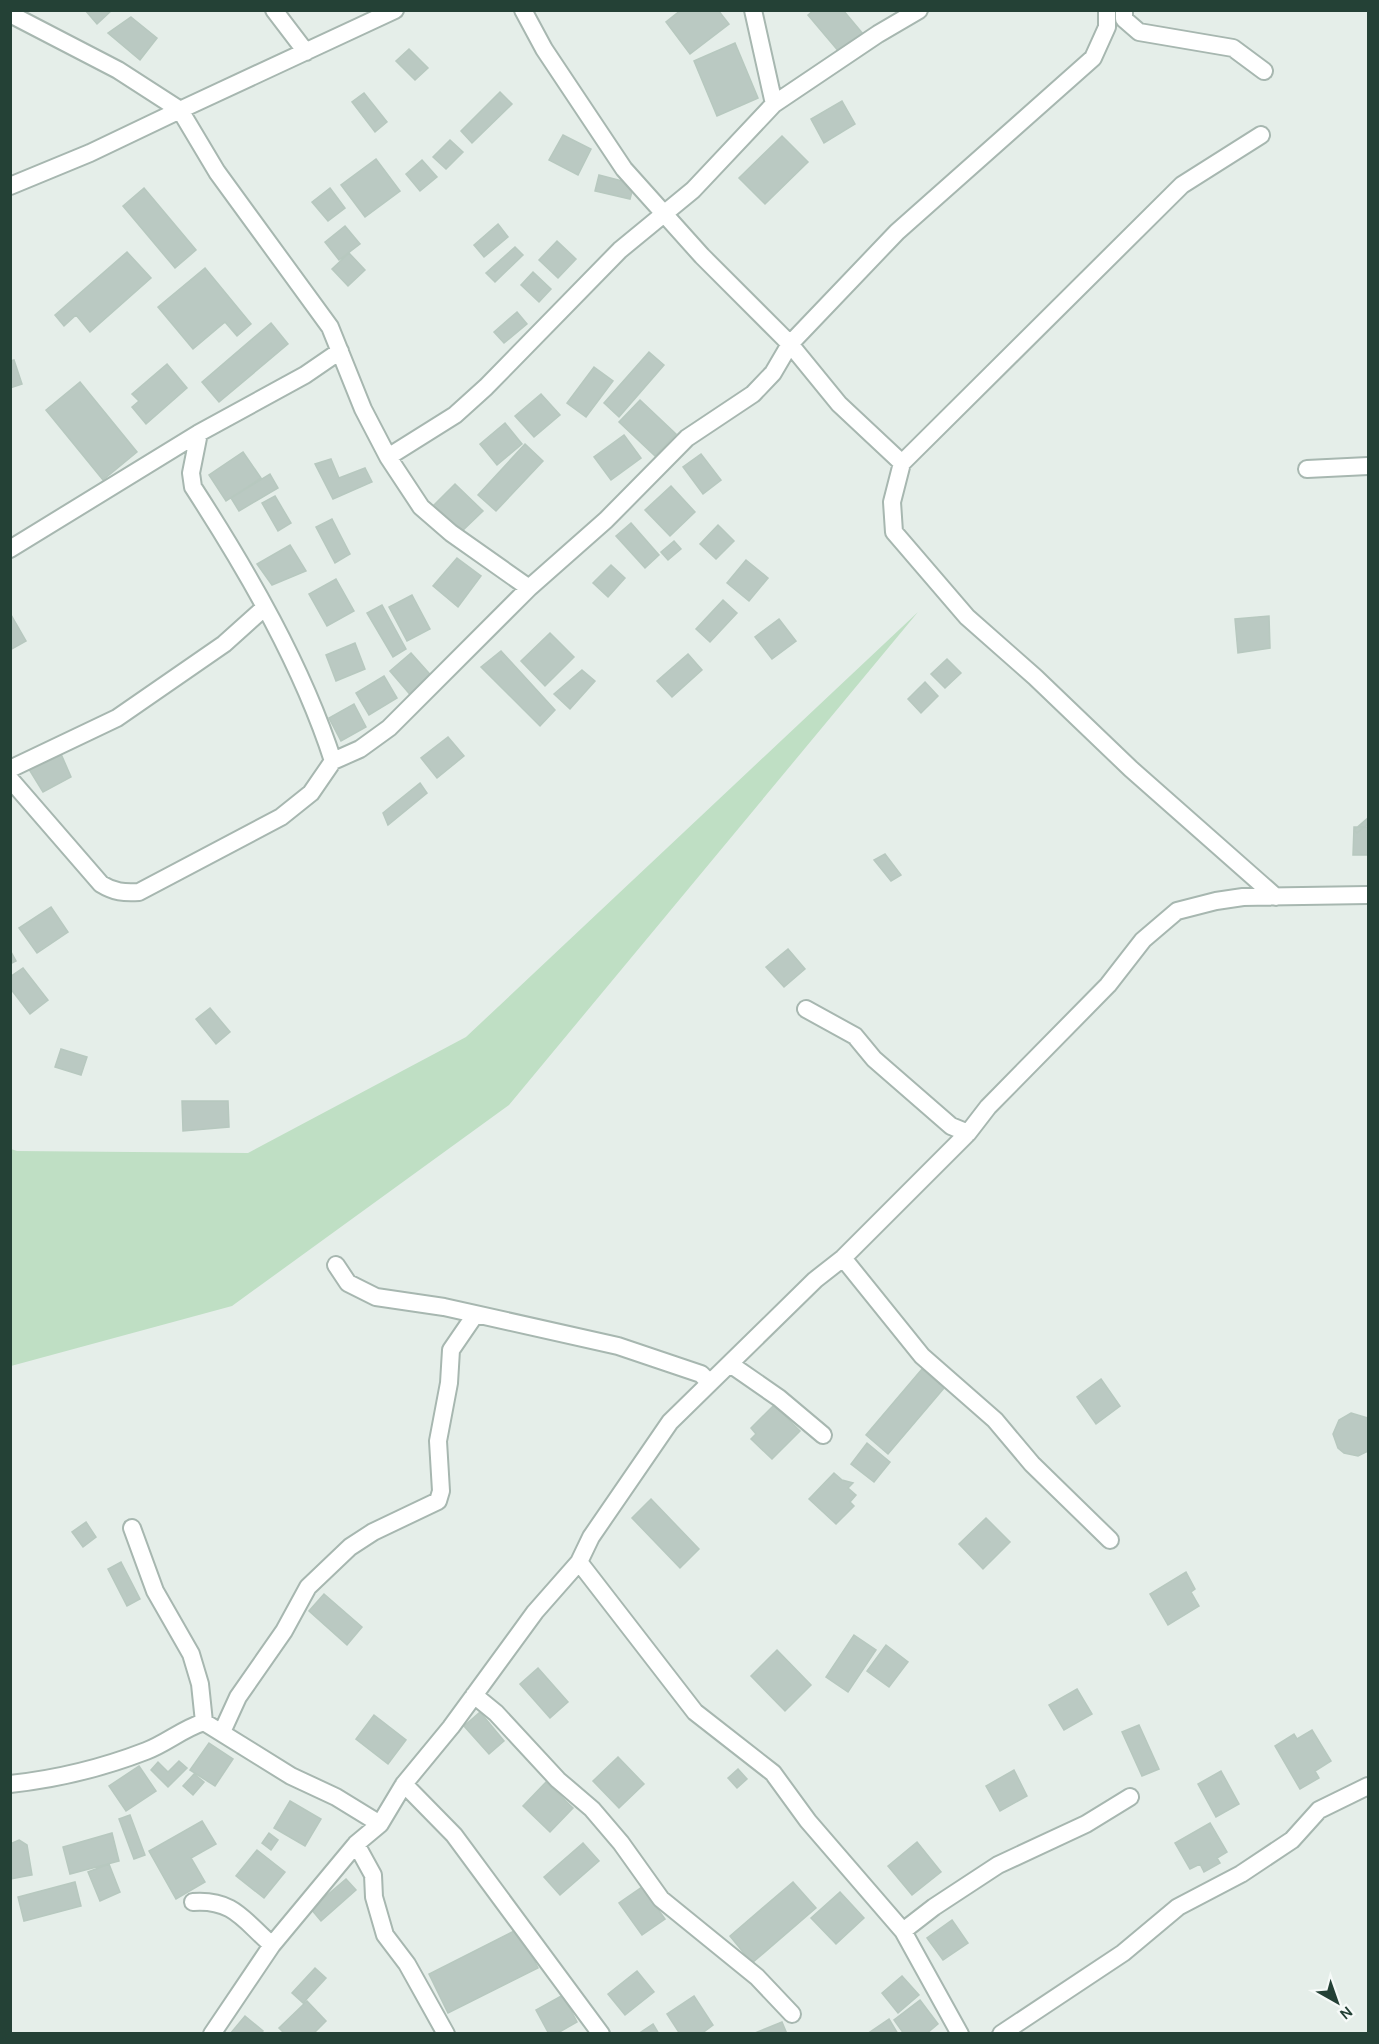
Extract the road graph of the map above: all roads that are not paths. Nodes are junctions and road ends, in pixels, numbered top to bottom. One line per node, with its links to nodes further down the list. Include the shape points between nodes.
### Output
1 (274, 10): 9 (street)
2 (395, 10): 9 (street)
3 (523, 10): 15 (street, via 544,49 624,169)
4 (753, 10): 11 (street)
5 (919, 10): 11 (street)
6 (1107, 10): 16 (street, via 1107,27 1093,58 897,232)
7 (1124, 10): 10 (street, via 1124,19 1139,32 1233,48)
8 (10, 14): 12 (street, via 118,70)
9 (306, 52): 12 (street)
10 (1264, 71)
11 (774, 104): 15 (street, via 693,190)
12 (180, 110): 14 (street); 17 (street, via 217,172 330,327)
13 (1261, 135): 20 (street, via 1182,185)
14 (10, 186)
15 (664, 214): 16 (street); 19 (street, via 621,250 463,408)
16 (790, 344): 20 (street, via 839,404); 24 (street, via 753,394 687,438)
17 (340, 351): 18 (street, via 306,375); 19 (street)
18 (199, 433): 23 (street); 25 (street, via 191,473 194,487)
19 (388, 457): 24 (street, via 435,521)
20 (902, 463): 30 (street, via 892,502 894,532 967,617)
21 (1368, 466): 22 (street)
22 (1307, 469)
23 (10, 549)
24 (529, 588): 26 (street, via 389,728 360,749)
25 (264, 608): 26 (street, via 316,710); 27 (street, via 224,644 117,718)
26 (333, 761): 28 (street, via 311,793 281,817 139,892 111,890 101,884)
27 (10, 769)
28 (10, 779)
29 (1368, 895): 30 (street)
30 (1276, 897): 32 (street, via 1243,897 1177,911 1143,940 1108,985 988,1107)
31 (806, 1009): 32 (street, via 855,1036 874,1059 951,1126)
32 (968, 1133): 33 (street)
33 (843, 1258): 36 (street, via 815,1280); 40 (street, via 922,1356 994,1420 1032,1464)
34 (336, 1265): 35 (street, via 348,1283 376,1297)
35 (475, 1315): 37 (street, via 618,1346 701,1374); 44 (street, via 451,1350 438,1441 438,1501 350,1547 308,1587 284,1631 238,1697)
36 (730, 1364): 37 (street); 38 (street)
37 (709, 1382): 41 (street, via 670,1422 591,1537)
38 (823, 1435)
39 (132, 1528): 43 (street, via 155,1591 191,1654 201,1684)
40 (1110, 1540)
41 (579, 1562): 42 (street, via 535,1612); 52 (street, via 695,1712 773,1773 808,1821)
42 (474, 1695): 46 (street); 54 (street, via 592,1809 661,1899 729,1952)
43 (204, 1722): 44 (street); 45 (street, via 185,1728 149,1750 105,1765 51,1779)
44 (222, 1732): 49 (street, via 291,1776)
45 (10, 1784)
46 (404, 1784): 49 (street); 57 (street, via 454,1834)
47 (1368, 1786): 59 (street, via 1319,1810 1292,1840 1241,1874 1178,1907 1123,1953)
48 (1130, 1797): 52 (street, via 1086,1824 998,1865)
49 (380, 1824): 50 (street)
50 (356, 1844): 53 (street); 56 (street, via 373,1875 374,1897 385,1935 407,1964)
51 (193, 1902): 53 (street, via 213,1900 237,1912)
52 (903, 1931): 58 (street)
53 (272, 1945): 55 (street)
54 (792, 2014)
55 (212, 2034)
56 (446, 2034)
57 (600, 2034)
58 (960, 2034)
59 (1001, 2034)

